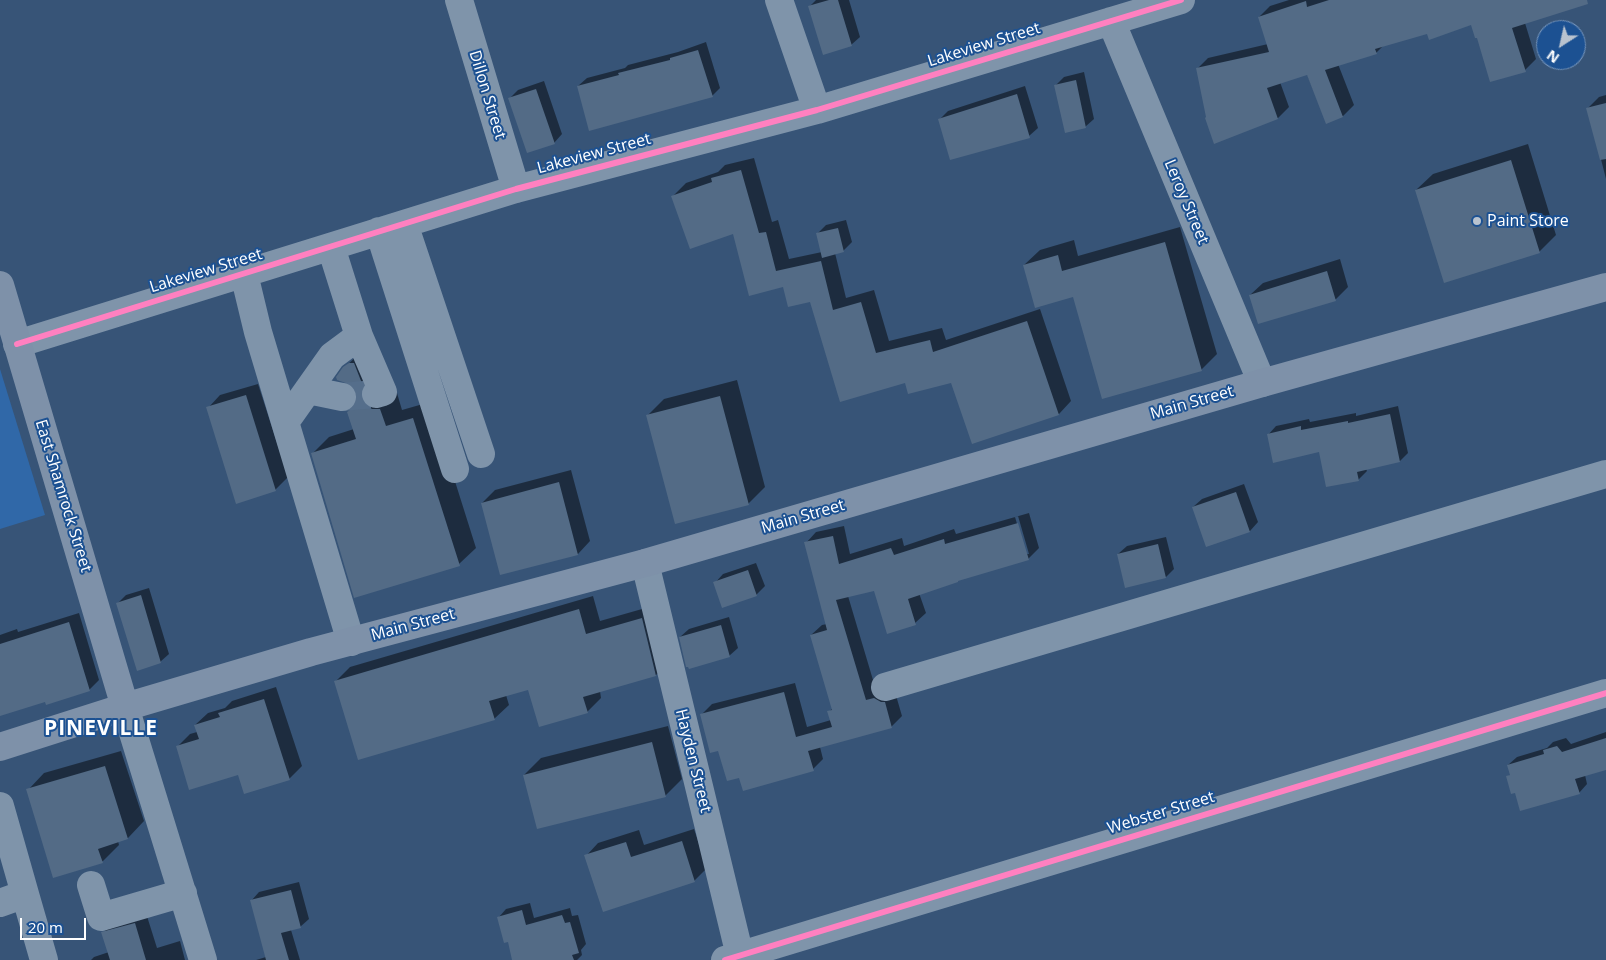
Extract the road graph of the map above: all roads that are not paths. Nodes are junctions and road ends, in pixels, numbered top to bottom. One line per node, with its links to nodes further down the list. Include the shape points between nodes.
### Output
1 (459, 0): 6 (street, Dillon Street)
2 (779, 0): 5 (street)
3 (1181, 0): 4 (street, Lakeview Street)
4 (1111, 21): 5 (street, Lakeview Street); 14 (street, Leroy Street)
5 (816, 110): 6 (street, Lakeview Street)
6 (516, 189): 7 (street, Lakeview Street)
7 (392, 228): 8 (street, Lakeview Street); 19 (street); 20 (street)
8 (331, 246): 9 (street, Lakeview Street); 12 (street)
9 (244, 274): 13 (street, Lakeview Street); 18 (street, via 258,332)
10 (0, 285): 13 (main road, East Shamrock Street)
11 (1606, 287): 14 (main road, Main Street)
12 (359, 336): 15 (street, via 332,356); 16 (street, via 383,392)
13 (17, 344): 26 (main road, East Shamrock Street)
14 (1262, 383): 22 (main road, Main Street)
15 (308, 390): 17 (street); 18 (street)
16 (376, 394)
17 (342, 397)
18 (286, 420): 23 (street)
19 (481, 454)
20 (455, 469)
21 (1606, 474): 24 (street)
22 (645, 563): 23 (main road, Main Street); 32 (street, Hayden Street)
23 (351, 642): 26 (main road, Main Street)
24 (885, 687)
25 (1606, 693): 32 (street, Webster Street)
26 (125, 707): 27 (main road, Main Street); 30 (street)
27 (0, 747)
28 (0, 806): 31 (street)
29 (91, 885): 30 (street, via 101,916)
30 (183, 893): 34 (street)
31 (12, 898): 33 (street)
32 (735, 959)
33 (44, 960)
34 (203, 960)

